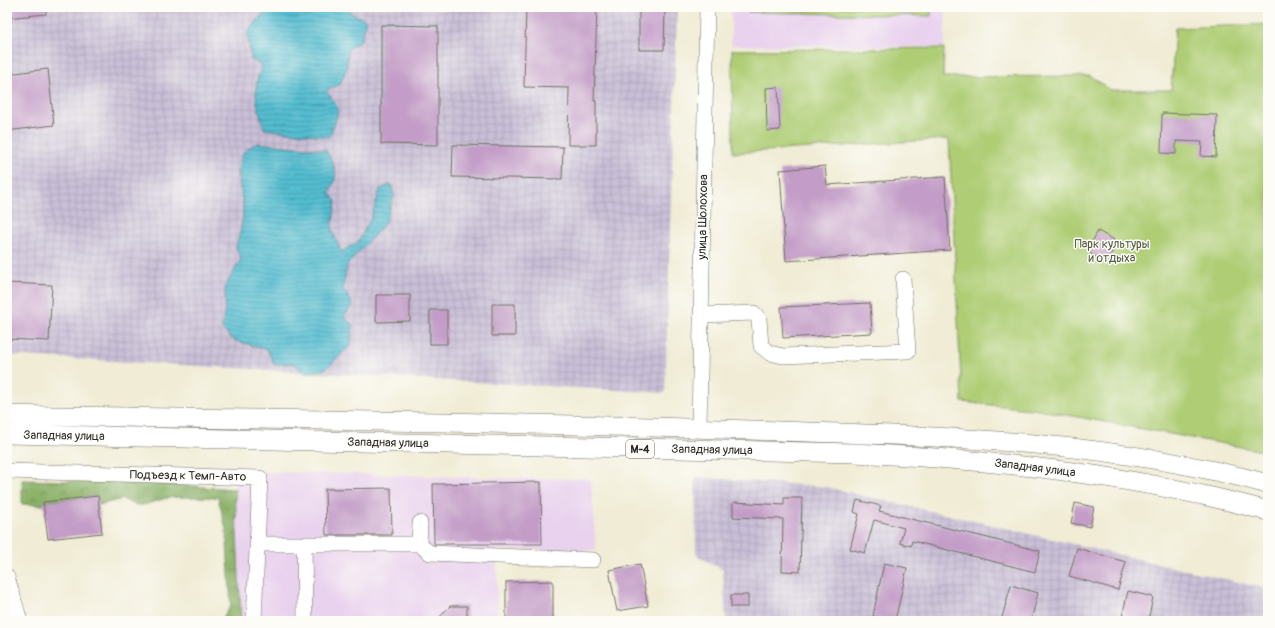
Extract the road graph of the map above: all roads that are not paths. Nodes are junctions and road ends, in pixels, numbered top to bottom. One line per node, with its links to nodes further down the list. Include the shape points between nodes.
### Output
1 (707, 7): 3 (street, улица Шолохова)
2 (903, 280): 3 (street, via 908,351 784,356 770,353 761,346 759,319 754,313)
3 (701, 314): 5 (street, улица Шолохова)
4 (7, 415): 5 (main road, Западная улица / М-4)
5 (699, 428): 8 (main road, Западная улица / М-4, via 945,437 1038,444 1135,455)
6 (7, 434): 9 (main road, Западная улица / М-4, via 854,453 950,458 1037,466 1128,480 1187,491)
7 (7, 471): 11 (street, Подъезд к Темп-Авто, via 260,478)
8 (1268, 484)
9 (1268, 512)
10 (420, 523): 13 (street)
11 (257, 544): 12 (street); 17 (street, Подъезд к Темп-Авто)
12 (304, 544): 13 (street); 18 (street)
13 (419, 544): 14 (street, via 430,553)
14 (593, 560)
15 (7, 578): 16 (street)
16 (20, 621)
17 (254, 621)
18 (305, 621)

